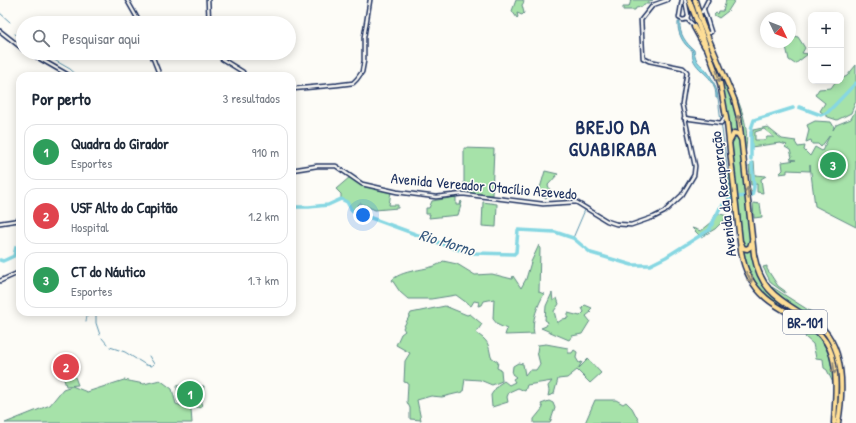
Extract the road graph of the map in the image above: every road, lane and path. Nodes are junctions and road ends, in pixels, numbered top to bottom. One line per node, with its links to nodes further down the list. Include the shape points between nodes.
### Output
1 (127, 0): 9 (main road)
2 (208, 0): 10 (main road)
3 (370, 0): 23 (main road, via 364,37 364,61 362,72 357,79 353,83)
4 (667, 0): 25 (main road, Avenida Vereador Otacílio Azevedo, via 653,5 641,20 643,58 683,68 687,72 682,102)
5 (683, 0): 11 (main road); 11 (main road, via 679,18)
6 (689, 0): 16 (highway, Avenida da Recuperação / BR-101)
7 (695, 0): 14 (highway, BR-101)
8 (708, 0): 14 (main road, via 703,11 711,32)
9 (136, 16)
10 (209, 16)
11 (687, 19): 12 (main road)
12 (694, 26): 16 (highway, via 695,33)
13 (0, 31): 15 (main road)
14 (707, 34): 28 (highway, BR-101, one-way to 14, via 734,99)
15 (16, 44)
16 (709, 52): 24 (highway, Avenida da Recuperação / BR-101, one-way to 24, via 718,76)
17 (42, 60): 20 (main road)
18 (154, 60): 21 (main road)
19 (224, 60): 22 (main road)
20 (63, 72)
21 (158, 72)
22 (242, 72)
23 (296, 90)
24 (726, 115): 26 (main road); 27 (highway, Avenida da Recuperação / BR-101)
25 (684, 118): 26 (main road); 30 (main road, Avenida Vereador Otacílio Azevedo, via 695,169 689,186 660,215 628,225 607,221 576,202 543,204 463,194 436,197 362,184 333,166)
26 (722, 123): 27 (main road)
27 (727, 132): 29 (highway, Avenida da Recuperação / BR-101)
28 (742, 143): 29 (highway, via 738,134 734,133); 33 (highway, Avenida da Recuperação / BR-101, one-way to 28)
29 (730, 147): 34 (highway, Avenida da Recuperação / BR-101)
30 (296, 169)
31 (16, 221): 32 (main road)
32 (0, 223)
33 (752, 232): 34 (highway, via 752,243 748,248 744,248); 38 (highway, Avenida da Recuperação / BR-101, via 756,264 766,286 782,301 821,327 835,346 839,357 840,377)
34 (740, 239): 37 (highway, Avenida da Recuperação / BR-101, one-way to 37, via 746,270 759,292 814,328 832,354 835,368)
35 (16, 274): 36 (main road)
36 (0, 281)
37 (834, 423)
38 (838, 423)

